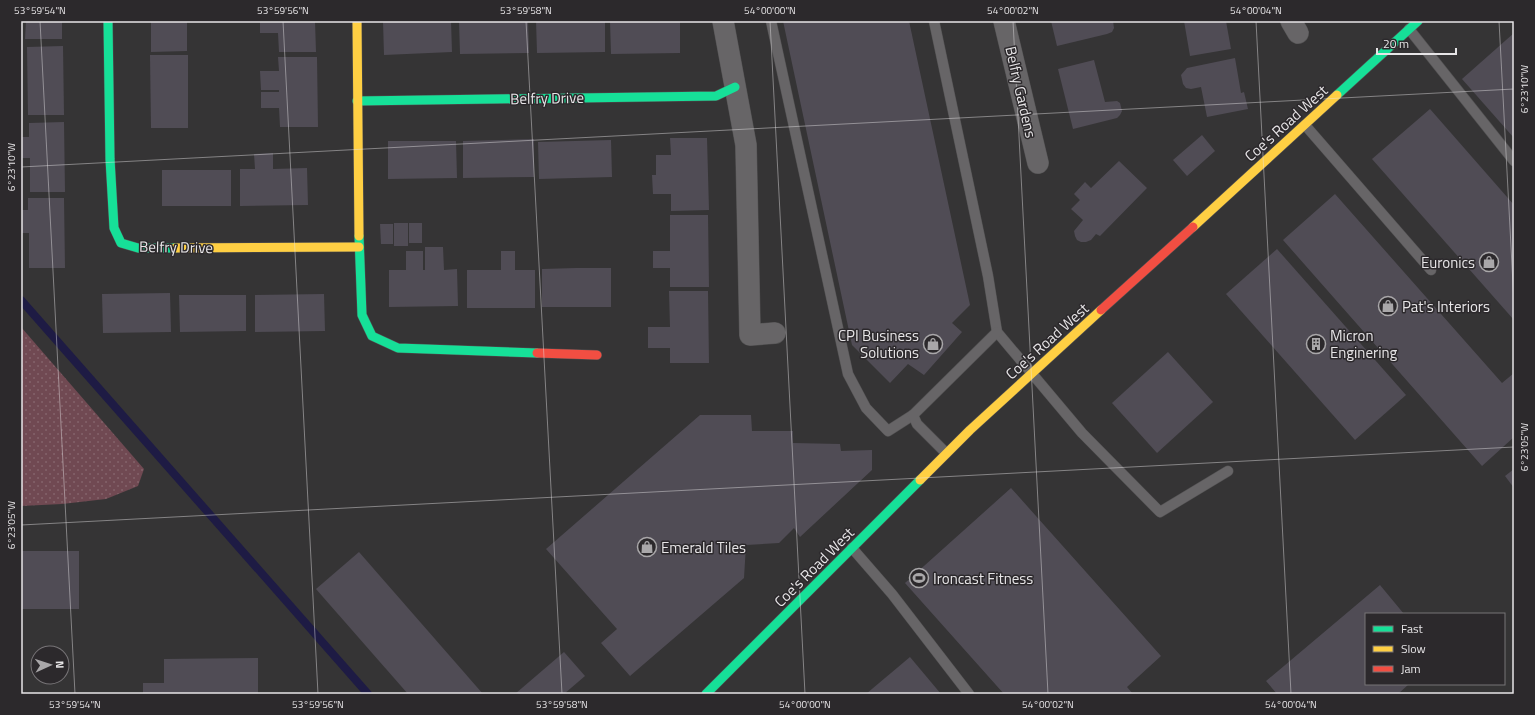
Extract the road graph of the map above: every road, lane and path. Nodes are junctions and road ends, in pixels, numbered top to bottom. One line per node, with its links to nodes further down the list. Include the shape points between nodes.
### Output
1 (108, 21): 14 (street, Belfry Drive, via 110,159 114,228 120,243 138,248)
2 (356, 21): 10 (street)
3 (723, 21): 9 (street)
4 (771, 21): 20 (lane, via 848,374 866,408 888,431)
5 (934, 21): 16 (lane, via 988,276)
6 (1004, 21): 13 (street, Belfry Gardens)
7 (1418, 21): 8 (street, Coe's Road West)
8 (1409, 29): 11 (street, Coe's Road West); 12 (lane)
9 (735, 87): 10 (street, Belfry Drive, via 716,96); 17 (street, via 746,145 750,335)
10 (357, 101): 14 (street)
11 (1305, 125): 15 (lane); 19 (street, Coe's Road West)
12 (1514, 161)
13 (1038, 163)
14 (359, 247): 18 (street, via 362,315 372,336 398,348)
15 (1431, 270)
16 (997, 332): 19 (lane); 20 (lane)
17 (775, 333)
18 (598, 355)
19 (1032, 373): 21 (street, Coe's Road West); 22 (lane, via 1082,433 1160,512)
20 (913, 415): 21 (lane, via 917,424)
21 (946, 453): 23 (street, Coe's Road West)
22 (1228, 471)
23 (852, 548): 24 (street, Coe's Road West); 25 (lane, via 892,594)
24 (706, 694)
25 (969, 694)

